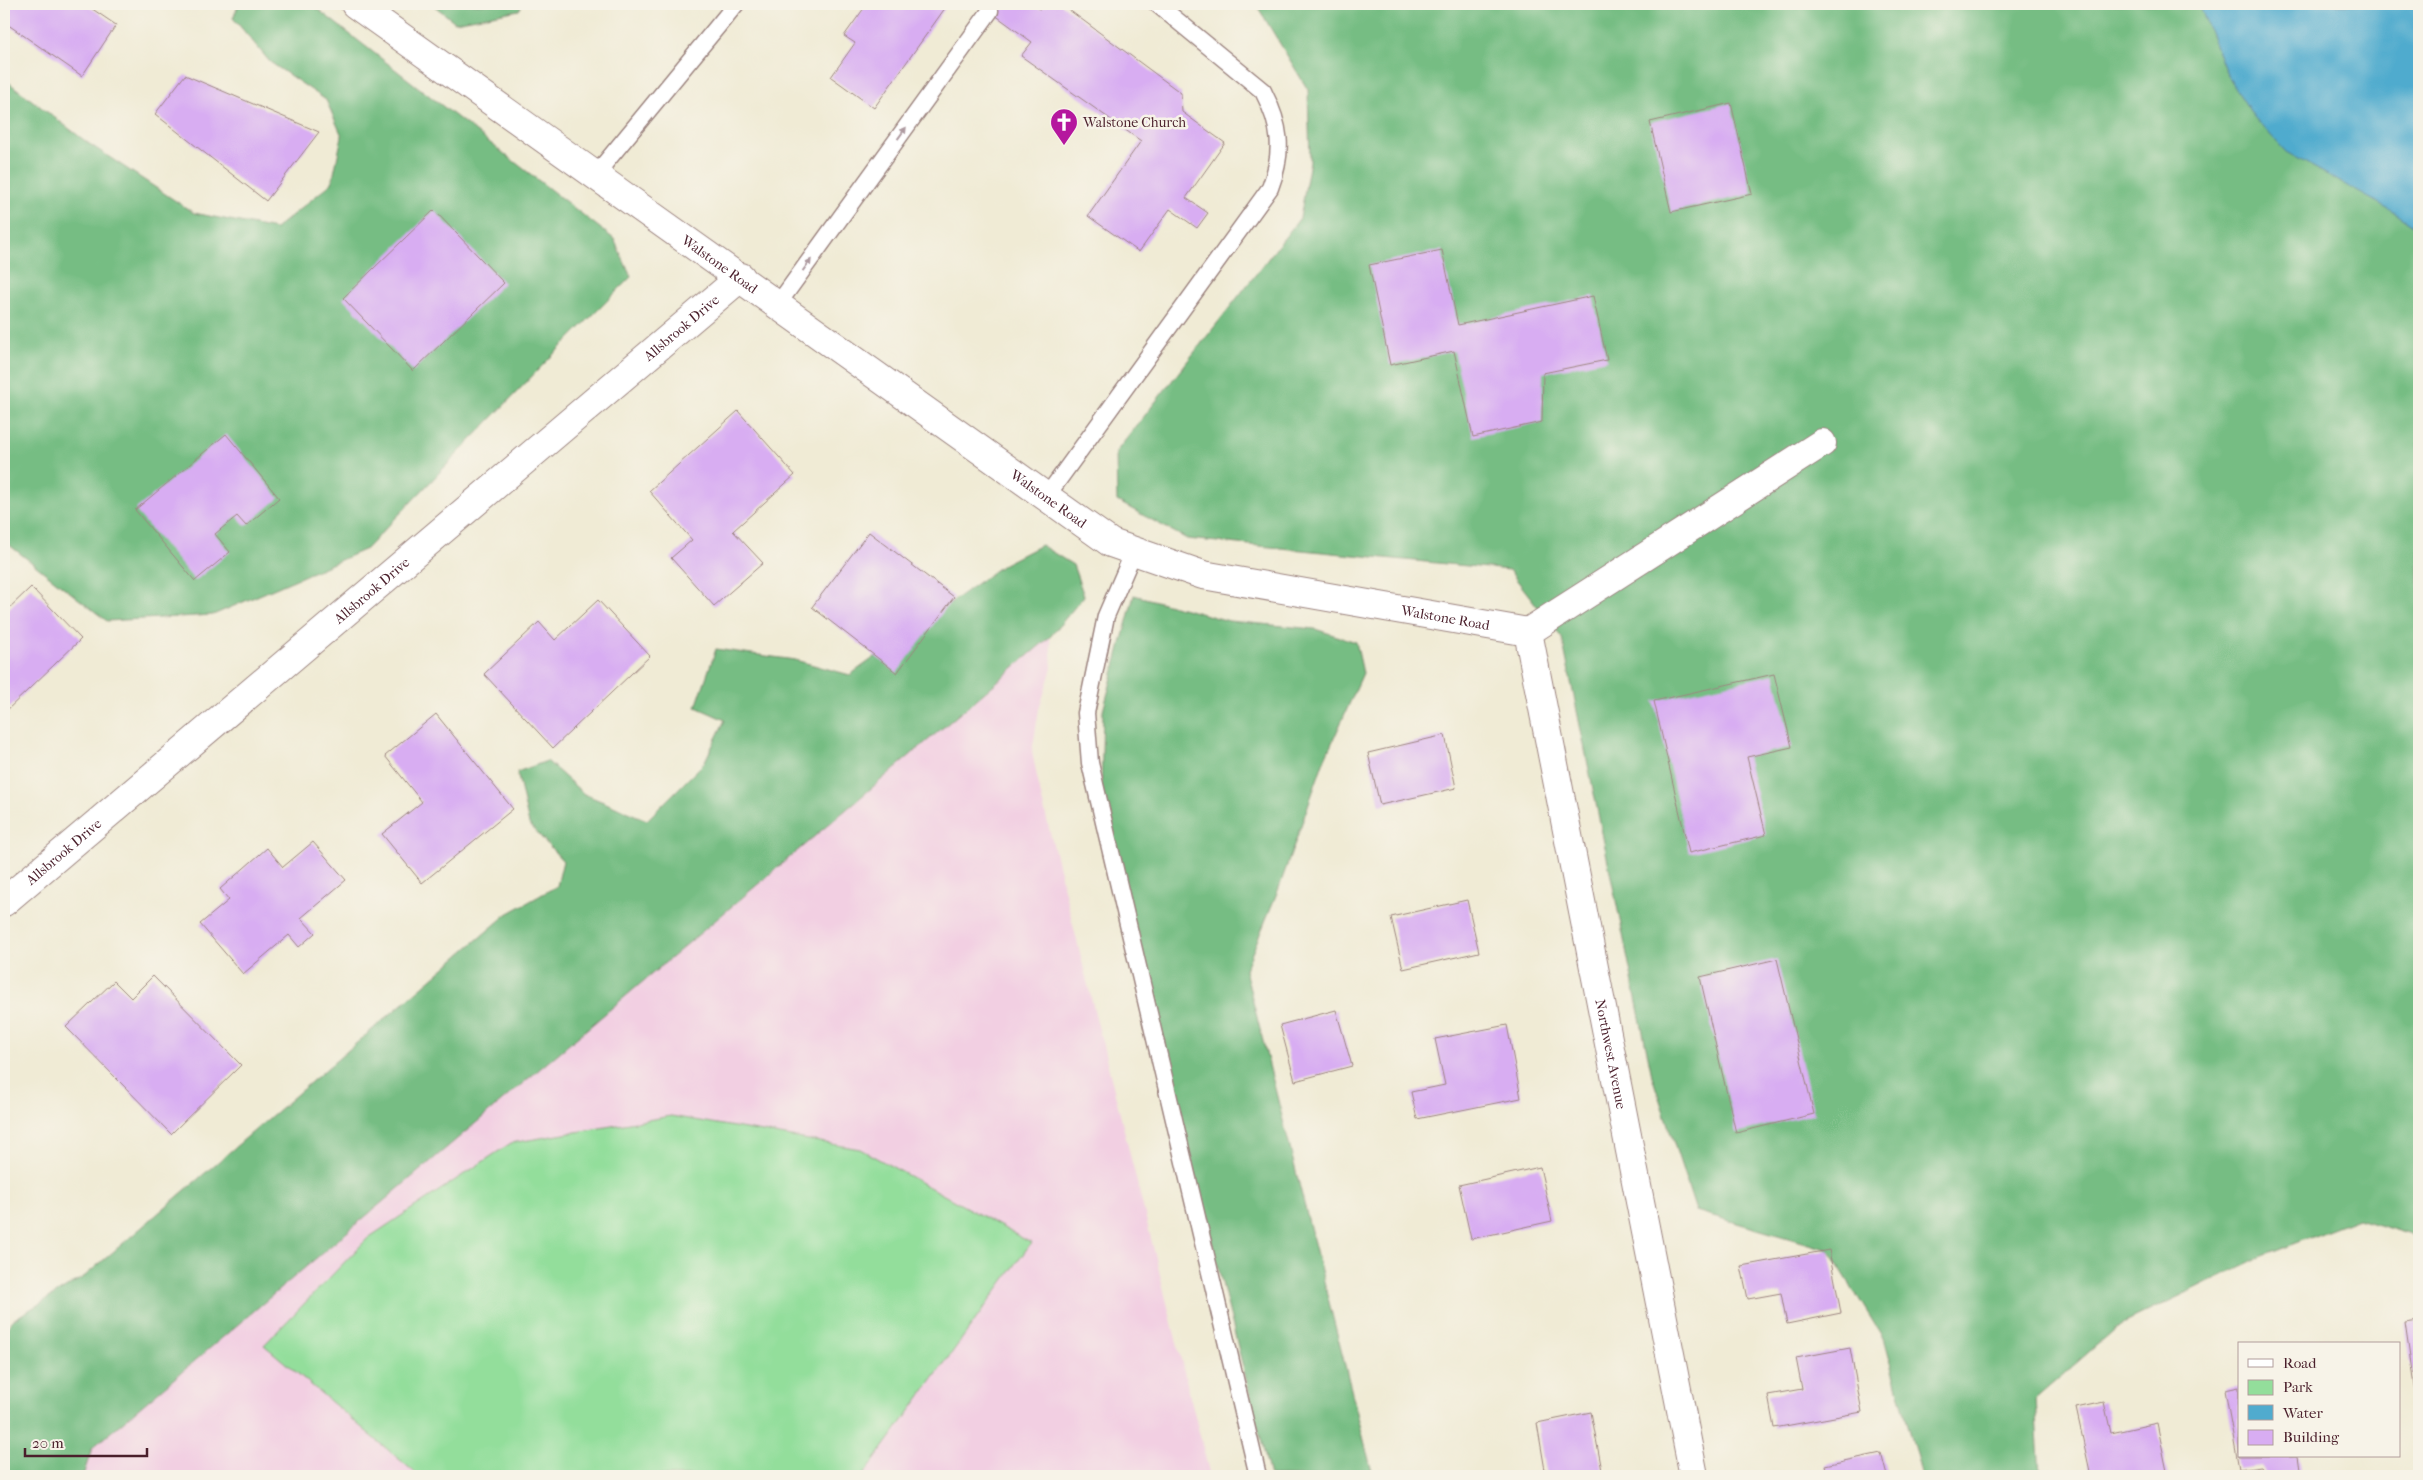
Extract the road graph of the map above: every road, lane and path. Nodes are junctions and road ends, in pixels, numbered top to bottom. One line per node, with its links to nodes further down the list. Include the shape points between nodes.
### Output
1 (354, 4): 5 (street, Walstone Road)
2 (736, 4): 5 (lane)
3 (1157, 4): 9 (lane, via 1263,91 1272,108 1280,138 1279,164 1270,188)
4 (990, 11): 7 (lane, one-way to 4)
5 (596, 174): 6 (street, Walstone Road)
6 (741, 278): 7 (street, Walstone Road); 12 (street, Allsbrook Drive)
7 (778, 304): 9 (street, Walstone Road)
8 (1822, 443): 11 (street)
9 (1046, 497): 10 (street, Walstone Road, via 1111,543)
10 (1134, 551): 11 (street, Walstone Road, via 1203,575); 13 (lane, via 1106,616 1086,713 1090,763)
11 (1528, 632): 14 (street, Northwest Avenue)
12 (4, 902)
13 (1258, 1476)
14 (1694, 1476)

